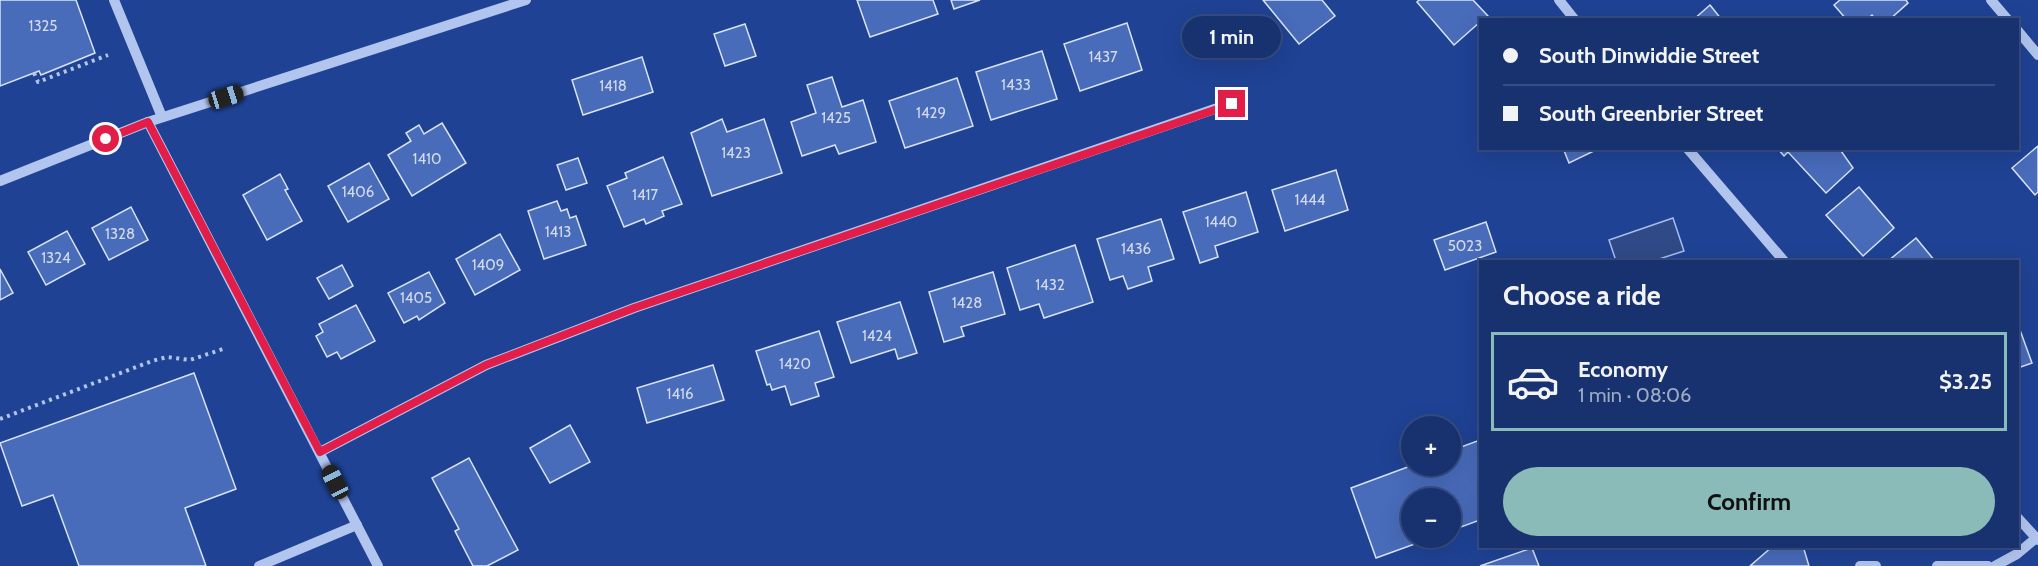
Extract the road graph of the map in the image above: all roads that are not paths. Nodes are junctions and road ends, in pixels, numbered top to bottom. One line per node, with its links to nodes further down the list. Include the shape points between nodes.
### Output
1 (114, 0): 10 (street)
2 (526, 0): 10 (street)
3 (1558, 0): 5 (street)
4 (1991, 0): 6 (street)
5 (1573, 18)
6 (2006, 18)
7 (2019, 32): 8 (street)
8 (2038, 55)
9 (1232, 104): 15 (street, via 623,312 486,365)
10 (162, 117): 11 (street)
11 (148, 122): 13 (street); 15 (street)
12 (1689, 150): 14 (street)
13 (0, 181)
14 (1783, 260)
15 (320, 452): 17 (street)
16 (2019, 519): 18 (street)
17 (357, 525): 19 (street); 20 (street)
18 (2037, 539): 25 (street)
19 (259, 566)
20 (378, 566)
21 (1860, 566): 22 (street)
22 (1876, 566)
23 (1936, 566): 24 (street)
24 (1988, 566)
25 (1995, 566)

